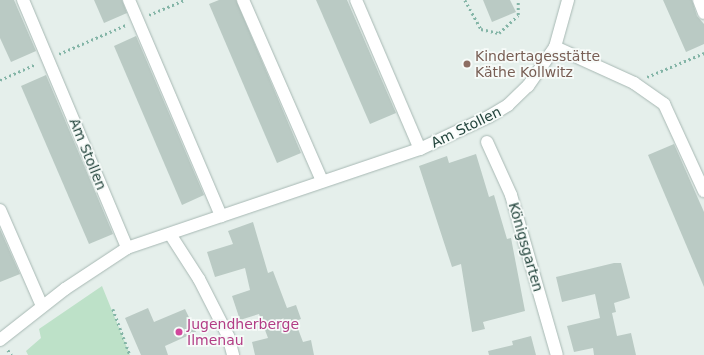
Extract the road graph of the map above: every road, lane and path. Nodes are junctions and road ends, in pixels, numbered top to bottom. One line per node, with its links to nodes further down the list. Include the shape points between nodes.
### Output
1 (23, 0): 14 (street, Am Stollen)
2 (129, 0): 11 (street)
3 (184, 0): 11 (path)
4 (243, 0): 19 (street)
5 (356, 0): 18 (street, Am Stollen)
6 (465, 0): 7 (path, via 481,29 499,34 518,15)
7 (518, 0)
8 (568, 0): 12 (street, Am Stollen)
9 (699, 0): 10 (street)
10 (704, 13)
11 (137, 20): 14 (path); 22 (street)
12 (555, 47): 16 (street); 18 (street, Am Stollen, via 528,86 508,106)
13 (704, 53): 16 (path)
14 (49, 58): 15 (path); 24 (street, Am Stollen)
15 (0, 80)
16 (634, 83): 20 (street, via 664,104)
17 (487, 142): 30 (street, Königsgarten, via 511,195)
18 (420, 149): 19 (street, Am Stollen)
19 (322, 181): 22 (street, Am Stollen)
20 (704, 191)
21 (0, 210): 25 (street)
22 (221, 216): 23 (street, Am Stollen)
23 (170, 234): 24 (street, Am Stollen); 29 (street, via 200,279 228,336)
24 (127, 248): 25 (street, Am Stollen)
25 (42, 306): 27 (street, Am Stollen)
26 (112, 309): 28 (path)
27 (0, 340)
28 (130, 355)
29 (233, 355)
30 (557, 355)

